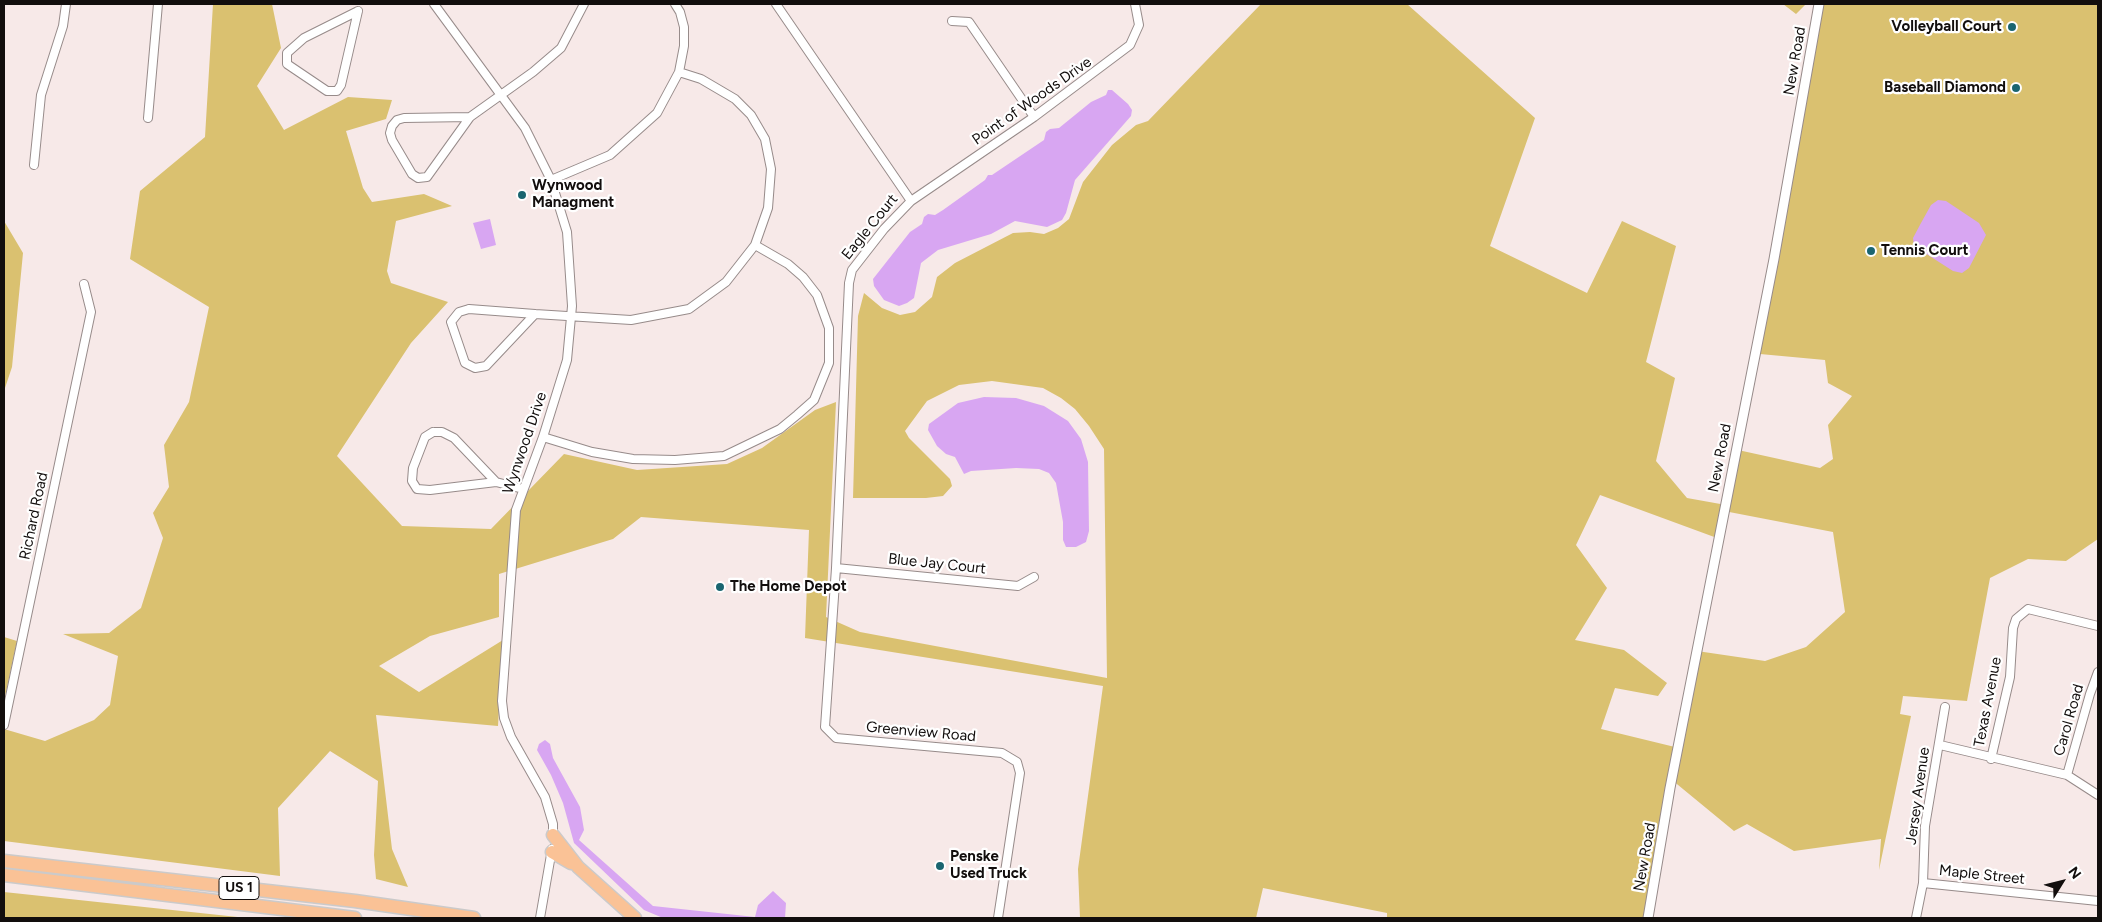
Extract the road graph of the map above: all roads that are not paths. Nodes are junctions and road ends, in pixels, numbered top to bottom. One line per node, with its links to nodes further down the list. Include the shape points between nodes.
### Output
1 (66, 4): 17 (street, via 61,33 41,94)
2 (158, 4): 16 (street)
3 (364, 4): 10 (street)
4 (434, 4): 13 (street, Wynwood Drive)
5 (584, 4): 13 (street, via 561,48)
6 (675, 4): 12 (street, via 684,27)
7 (776, 4): 19 (street, Eagle Court)
8 (1135, 4): 15 (street, Point of Woods Drive, via 1139,25 1130,45)
9 (1819, 4): 49 (street, New Road, via 1774,260 1672,779)
10 (358, 11): 10 (street, via 304,38 287,53 287,64 327,91 337,91)
11 (952, 21): 15 (street, via 968,22)
12 (679, 72): 18 (street, via 657,113 629,140 610,155); 20 (street, via 735,98 751,115 765,139 771,169 768,208)
13 (502, 95): 14 (street); 18 (street, Wynwood Drive, via 535,145)
14 (470, 117): 14 (street, via 404,118 397,120 390,133 412,174 418,178 428,177)
15 (1034, 117): 19 (street, Point of Woods Drive)
16 (148, 118)
17 (34, 165)
18 (551, 180): 23 (street, Wynwood Drive, via 567,232)
19 (911, 201): 27 (street, Eagle Court, via 852,270 849,283)
20 (755, 245): 23 (street, via 726,282 689,309 641,320); 24 (street, via 788,264 817,295 829,328 829,362 814,400 780,429 724,456 634,459 592,452)
21 (84, 284): 32 (street, Richard Road, via 91,312)
22 (535, 314): 22 (street, via 469,309 459,312 450,322 465,363 475,368 486,366); 23 (street)
23 (570, 317): 24 (street, Wynwood Drive, via 567,360)
24 (543, 436): 26 (street, Wynwood Drive)
25 (496, 482): 25 (street, via 454,438 442,432 433,432 425,437 413,468 412,481 417,489); 26 (street)
26 (523, 489): 37 (street, Wynwood Drive, via 516,510 502,701 504,718 512,737 545,797)
27 (836, 568): 28 (street, Blue Jay Court, via 1018,586); 48 (street, Greenview Road, via 825,720 829,732 836,738 1002,753 1017,762 1020,773)
28 (1034, 578)
29 (2098, 626): 34 (street, Texas Avenue, via 2028,609 2016,619 2010,677)
30 (2098, 672): 35 (street, Carol Road)
31 (1945, 708): 33 (street, Jersey Avenue)
32 (4, 726)
33 (1940, 745): 34 (street); 42 (street, Jersey Avenue, via 1925,826)
34 (1991, 759): 35 (street)
35 (2067, 775): 36 (street)
36 (2098, 795)
37 (553, 835): 38 (street, Wynwood Drive); 40 (highway)
38 (552, 852): 40 (highway); 46 (street, Wynwood Drive)
39 (4, 861): 45 (highway, US 1)
40 (578, 867): 47 (highway)
41 (4, 875): 44 (highway, US 1)
42 (1923, 883): 43 (street, Maple Street); 50 (street, Jersey Avenue)
43 (2098, 901)
44 (355, 918)
45 (474, 918)
46 (540, 918)
47 (635, 918)
48 (998, 918)
49 (1648, 918)
50 (1916, 918)

